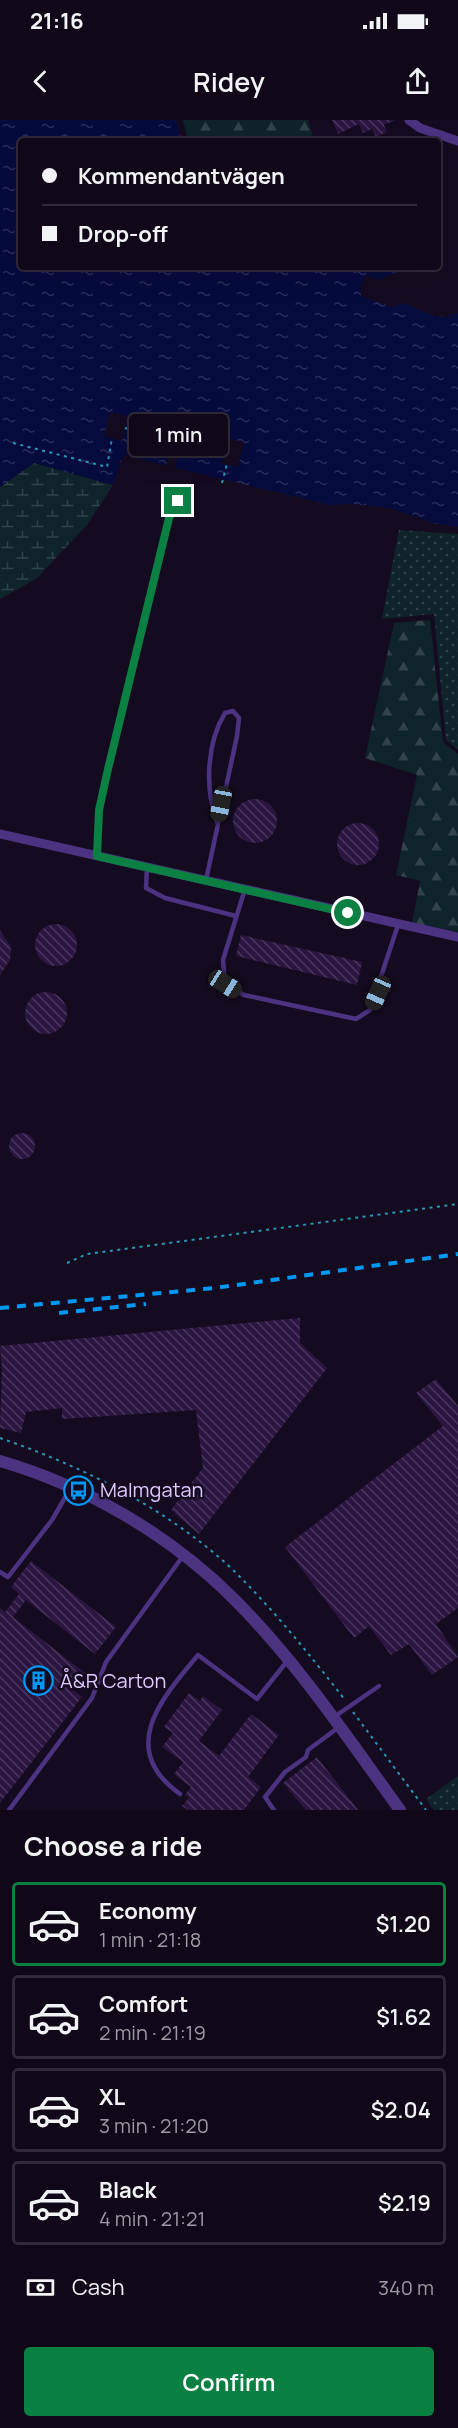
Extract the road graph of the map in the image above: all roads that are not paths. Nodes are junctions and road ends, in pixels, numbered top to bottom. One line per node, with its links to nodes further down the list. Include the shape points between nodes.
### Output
1 (409, 120): 2 (street, via 420,128)
2 (458, 141)
3 (178, 501): 6 (lane, via 169,518 108,769 99,810)
4 (218, 822): 4 (lane, via 210,794 211,756 220,722 225,713 233,711 239,718 237,736); 8 (lane)
5 (0, 834): 6 (street)
6 (97, 856): 7 (street)
7 (147, 867): 8 (street); 10 (lane, via 146,888 165,898)
8 (206, 880): 9 (street)
9 (245, 889): 10 (lane); 11 (street)
10 (236, 916): 11 (lane, via 223,960 225,984 244,996 356,1019 370,1010)
11 (398, 924): 12 (street)
12 (458, 937)
13 (0, 1461): 14 (street)
14 (72, 1486): 15 (street); 16 (lane, via 8,1578)
15 (183, 1556): 17 (street, via 234,1599); 21 (lane, via 106,1662 92,1698)
16 (0, 1572)
17 (288, 1660): 19 (street); 20 (lane, via 257,1699 198,1655 166,1692 147,1731 149,1757 164,1782)
18 (379, 1686): 19 (lane)
19 (336, 1723): 22 (lane, via 265,1797); 23 (street)
20 (180, 1794)
21 (9, 1810)
22 (274, 1810)
23 (400, 1810)

